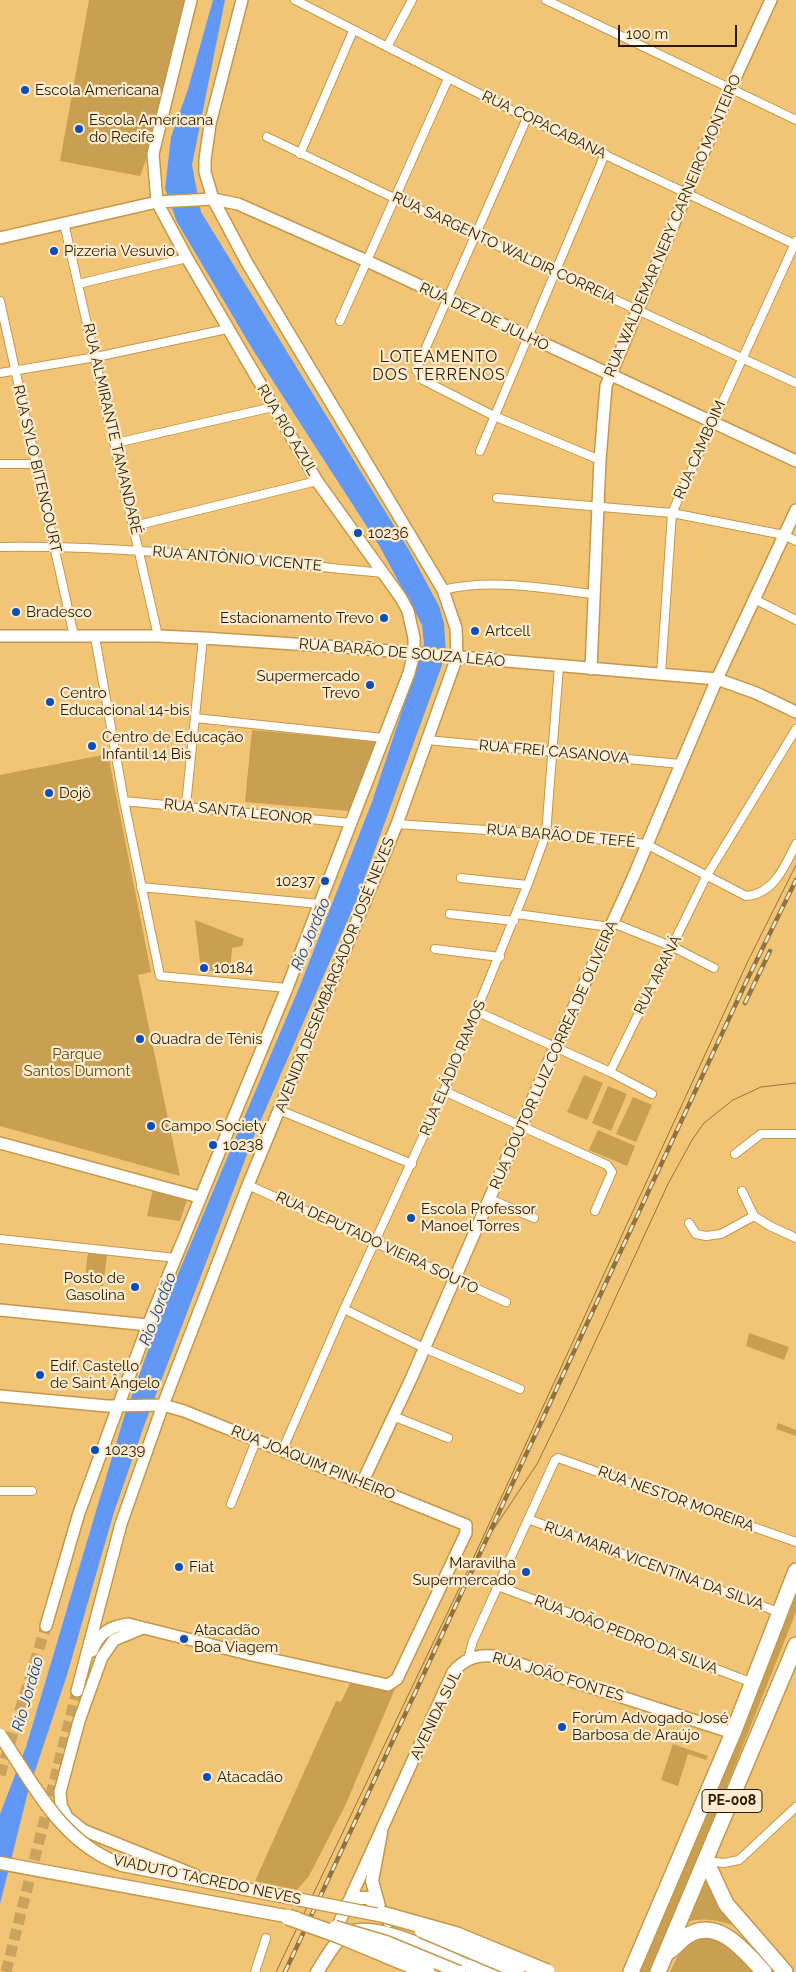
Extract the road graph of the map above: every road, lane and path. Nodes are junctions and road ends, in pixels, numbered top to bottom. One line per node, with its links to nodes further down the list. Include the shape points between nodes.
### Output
1 (191, 0): 19 (main road, via 153,154)
2 (242, 0): 18 (main road, via 210,124 205,155)
3 (295, 0): 7 (street, RUA COPACABANA)
4 (412, 0): 8 (street)
5 (546, 0): 10 (street)
6 (771, 0): 10 (main road, RUA WALDEMAR NERY CARNEIRO MONTEIRO)
7 (353, 30): 8 (street, RUA COPACABANA); 14 (street)
8 (387, 47): 9 (street, RUA COPACABANA)
9 (448, 79): 11 (street, RUA COPACABANA); 17 (street)
10 (731, 87): 12 (street); 16 (main road, RUA WALDEMAR NERY CARNEIRO MONTEIRO)
11 (527, 118): 15 (street, RUA COPACABANA); 21 (street)
12 (796, 120)
13 (267, 137): 14 (street, RUA SARGENTO WALDIR CORREIA)
14 (300, 154): 17 (street, RUA SARGENTO WALDIR CORREIA)
15 (605, 154): 16 (street, RUA COPACABANA); 26 (street)
16 (687, 193): 23 (street, RUA COPACABANA); 30 (main road, RUA WALDEMAR NERY CARNEIRO MONTEIRO)
17 (394, 198): 21 (street, RUA SARGENTO WALDIR CORREIA); 25 (street)
18 (209, 200): 19 (main road, RUA DEZ DE JULHO); 25 (main road, RUA DEZ DE JULHO, via 238,204 259,212); 61 (main road)
19 (161, 202): 20 (main road, RUA DEZ DE JULHO); 24 (main road, RUA RIO AZUL)
20 (64, 223): 22 (main road, RUA DEZ DE JULHO); 27 (street, RUA ALMIRANTE TAMANDARÉ)
21 (475, 235): 26 (street, RUA SARGENTO WALDIR CORREIA); 28 (street)
22 (0, 238)
23 (796, 243): 35 (street, RUA CAMBOIM)
24 (187, 258): 27 (street); 32 (main road, RUA RIO AZUL)
25 (367, 261): 28 (main road, RUA DEZ DE JULHO); 31 (street)
26 (556, 272): 30 (street, RUA SARGENTO WALDIR CORREIA); 33 (street)
27 (78, 284): 34 (street, RUA ALMIRANTE TAMANDARÉ)
28 (446, 300): 33 (main road, RUA DEZ DE JULHO); 41 (street, via 417,365 418,376)
29 (0, 301): 36 (street, RUA SYLO BITENCOURT)
30 (637, 309): 35 (street, RUA SARGENTO WALDIR CORREIA); 38 (main road, RUA WALDEMAR NERY CARNEIRO MONTEIRO)
31 (340, 321)
32 (227, 328): 34 (street); 40 (main road, RUA RIO AZUL)
33 (527, 336): 38 (main road, RUA DEZ DE JULHO); 41 (street)
34 (96, 357): 36 (street); 43 (street, RUA ALMIRANTE TAMANDARÉ)
35 (741, 358): 39 (street, RUA SARGENTO WALDIR CORREIA); 42 (street, RUA CAMBOIM)
36 (16, 372): 37 (street); 48 (street, RUA SYLO BITENCOURT)
37 (0, 374)
38 (610, 374): 42 (main road, RUA DEZ DE JULHO); 45 (main road, RUA WALDEMAR NERY CARNEIRO MONTEIRO, via 606,386)
39 (796, 383)
40 (273, 407): 43 (street); 49 (main road, RUA RIO AZUL)
41 (494, 416): 44 (street); 45 (street)
42 (712, 422): 46 (main road, RUA DEZ DE JULHO); 53 (street, RUA CAMBOIM)
43 (116, 443): 54 (street, RUA ALMIRANTE TAMANDARÉ)
44 (480, 451)
45 (600, 460): 51 (main road, RUA WALDEMAR NERY CARNEIRO MONTEIRO)
46 (796, 461)
47 (0, 464): 48 (street)
48 (35, 464): 57 (street, RUA SYLO BITENCOURT)
49 (317, 481): 54 (street); 60 (main road, RUA RIO AZUL)
50 (497, 498): 51 (street)
51 (598, 505): 53 (street); 62 (main road, RUA WALDEMAR NERY CARNEIRO MONTEIRO)
52 (796, 510): 55 (main road, RUA DOUTOR LUIZ CORREA DE OLIVEIRA)
53 (672, 513): 55 (street); 74 (street, RUA CAMBOIM)
54 (134, 526): 59 (street, RUA ALMIRANTE TAMANDARÉ)
55 (784, 535): 56 (street); 63 (main road, RUA DOUTOR LUIZ CORREA DE OLIVEIRA)
56 (796, 540)
57 (55, 546): 58 (street, RUA ANTÔNIO VICENTE); 59 (street, RUA ANTÔNIO VICENTE); 66 (street, RUA SYLO BITENCOURT)
58 (0, 547)
59 (139, 551): 60 (street, RUA ANTÔNIO VICENTE); 68 (street, RUA ALMIRANTE TAMANDARÉ)
60 (384, 573): 70 (main road, RUA RIO AZUL, via 408,611)
61 (443, 590): 62 (street, via 462,585 493,584); 71 (main road, via 456,628)
62 (595, 594): 73 (main road, RUA WALDEMAR NERY CARNEIRO MONTEIRO)
63 (754, 599): 64 (street); 75 (main road, RUA DOUTOR LUIZ CORREA DE OLIVEIRA)
64 (796, 620)
65 (0, 636): 66 (main road, RUA BARÃO DE SOUZA LEÃO)
66 (74, 636): 67 (main road, RUA BARÃO DE SOUZA LEÃO)
67 (95, 636): 68 (main road, RUA BARÃO DE SOUZA LEÃO); 83 (street)
68 (158, 636): 69 (main road, RUA BARÃO DE SOUZA LEÃO)
69 (203, 638): 70 (main road, RUA BARÃO DE SOUZA LEÃO); 77 (street)
70 (417, 654): 71 (main road, RUA BARÃO DE SOUZA LEÃO); 79 (main road)
71 (453, 656): 72 (main road, RUA BARÃO DE SOUZA LEÃO); 80 (main road, AVENIDA DESEMBARGADOR JOSÉ NEVES)
72 (559, 666): 73 (main road, RUA BARÃO DE SOUZA LEÃO); 81 (street, RUA ELÁDIO RAMOS)
73 (591, 669): 74 (main road, RUA BARÃO DE SOUZA LEÃO)
74 (660, 674): 75 (main road, RUA BARÃO DE SOUZA LEÃO)
75 (718, 679): 76 (main road, RUA BARÃO DE SOUZA LEÃO); 82 (main road, RUA DOUTOR LUIZ CORREA DE OLIVEIRA)
76 (796, 712)
77 (195, 718): 79 (street); 84 (street)
78 (796, 729): 90 (street, RUA ARANÁ)
79 (384, 738): 85 (main road)
80 (427, 740): 81 (street, RUA FREI CASANOVA); 86 (main road, AVENIDA DESEMBARGADOR JOSÉ NEVES)
81 (552, 752): 82 (street, RUA FREI CASANOVA); 87 (street, RUA ELÁDIO RAMOS)
82 (680, 764): 88 (main road, RUA DOUTOR LUIZ CORREA DE OLIVEIRA)
83 (124, 801): 84 (street, RUA SANTA LEONOR); 93 (street)
84 (186, 805): 85 (street, RUA SANTA LEONOR)
85 (351, 823): 94 (main road)
86 (397, 824): 87 (street, RUA BARÃO DE TEFÉ); 108 (main road, AVENIDA DESEMBARGADOR JOSÉ NEVES)
87 (546, 834): 88 (street, RUA BARÃO DE TEFÉ); 92 (street, RUA ELÁDIO RAMOS)
88 (646, 844): 90 (street, RUA BARÃO DE TEFÉ); 97 (main road, RUA DOUTOR LUIZ CORREA DE OLIVEIRA)
89 (796, 844): 90 (street, RUA BARÃO DE TEFÉ, via 778,879 751,896)
90 (706, 877): 98 (street, RUA ARANÁ)
91 (461, 878): 92 (street)
92 (527, 885): 96 (street, RUA ELÁDIO RAMOS)
93 (141, 887): 94 (street); 102 (street, via 160,976)
94 (319, 904): 102 (main road)
95 (450, 914): 96 (street)
96 (516, 918): 97 (street); 100 (street, RUA ELÁDIO RAMOS)
97 (611, 925): 98 (street); 104 (main road, RUA DOUTOR LUIZ CORREA DE OLIVEIRA)
98 (672, 948): 101 (street); 105 (street, RUA ARANÁ)
99 (435, 949): 100 (street)
100 (500, 957): 103 (street, RUA ELÁDIO RAMOS)
101 (714, 968)
102 (287, 988): 116 (main road)
103 (478, 1012): 104 (street); 106 (street, RUA ELÁDIO RAMOS)
104 (555, 1048): 105 (street); 109 (main road, RUA DOUTOR LUIZ CORREA DE OLIVEIRA)
105 (610, 1072): 107 (street)
106 (444, 1091): 109 (street); 113 (street, RUA ELÁDIO RAMOS)
107 (652, 1094)
108 (279, 1110): 113 (street); 114 (main road, AVENIDA DESEMBARGADOR JOSÉ NEVES)
109 (521, 1125): 117 (main road, RUA DOUTOR LUIZ CORREA DE OLIVEIRA); 118 (street, via 610,1168 612,1172)
110 (796, 1134): 112 (street, via 761,1134)
111 (0, 1143): 116 (main road)
112 (735, 1154)
113 (412, 1164): 124 (street, RUA ELÁDIO RAMOS)
114 (248, 1185): 124 (street, RUA DEPUTADO VIEIRA SOUTO); 134 (main road, AVENIDA DESEMBARGADOR JOSÉ NEVES)
115 (742, 1191): 119 (street)
116 (199, 1197): 125 (main road)
117 (490, 1199): 120 (street); 126 (main road, RUA DOUTOR LUIZ CORREA DE OLIVEIRA)
118 (595, 1211)
119 (754, 1216): 121 (street, via 714,1235 696,1234); 122 (street)
120 (534, 1218)
121 (689, 1224)
122 (796, 1238)
123 (0, 1239): 125 (street)
124 (375, 1241): 126 (street, RUA DEPUTADO VIEIRA SOUTO); 128 (street, RUA ELÁDIO RAMOS)
125 (176, 1258): 130 (main road)
126 (454, 1279): 127 (street, RUA DEPUTADO VIEIRA SOUTO); 131 (main road, RUA DOUTOR LUIZ CORREA DE OLIVEIRA)
127 (506, 1302)
128 (344, 1309): 131 (street); 139 (street, RUA ELÁDIO RAMOS)
129 (0, 1310): 130 (main road)
130 (148, 1324): 135 (main road)
131 (424, 1348): 132 (street); 136 (main road, RUA DOUTOR LUIZ CORREA DE OLIVEIRA)
132 (520, 1390)
133 (0, 1396): 135 (main road, RUA JOAQUIM PINHEIRO)
134 (159, 1405): 135 (main road, RUA JOAQUIM PINHEIRO); 138 (main road, RUA JOAQUIM PINHEIRO, via 184,1411); 151 (main road, AVENIDA DESEMBARGADOR JOSÉ NEVES, via 121,1524 78,1686 98,1638 122,1625)
135 (120, 1406): 150 (main road, via 79,1513)
136 (393, 1416): 137 (street); 141 (main road, RUA DOUTOR LUIZ CORREA DE OLIVEIRA)
137 (448, 1438)
138 (256, 1441): 139 (main road, RUA JOAQUIM PINHEIRO); 144 (street)
139 (282, 1450): 141 (main road, RUA JOAQUIM PINHEIRO)
140 (555, 1460): 145 (street, AVENIDA SUL); 146 (street, RUA NESTOR MOREIRA, via 562,1458)
141 (362, 1483): 151 (main road, RUA JOAQUIM PINHEIRO, via 466,1525 466,1533 435,1602 397,1679 388,1685)
142 (0, 1491): 143 (street)
143 (32, 1491)
144 (231, 1504)
145 (528, 1520): 148 (street, AVENIDA SUL); 149 (street, RUA MARIA VICENTINA DA SILVA)
146 (796, 1542)
147 (796, 1571): 149 (highway, PE-008)
148 (498, 1586): 153 (street, AVENIDA SUL); 154 (street, RUA JOÃO PEDRO DA SILVA)
149 (780, 1613): 154 (highway, PE-008)
150 (46, 1626)
151 (143, 1628): 161 (main road, bridge, via 114,1640 102,1657 79,1721 60,1792 61,1805 67,1816 83,1830)
152 (796, 1645): 159 (highway, PE-008)
153 (468, 1659): 155 (main road, RUA JOÃO FONTES, via 482,1655 498,1657); 158 (main road, AVENIDA SUL, via 453,1672)
154 (753, 1683): 155 (highway, PE-008)
155 (733, 1733): 176 (highway, PE-008)
156 (0, 1735): 161 (main road, VIADUTO TACREDO NEVES, bridge, via 62,1827 80,1843 101,1857 122,1865)
157 (796, 1807): 159 (street, via 738,1860 724,1863)
158 (381, 1834): 162 (main road, AVENIDA SUL); 163 (main road, via 372,1882)
159 (706, 1861): 167 (highway, PE-008); 179 (highway, via 726,1904)
160 (0, 1863): 164 (main road, VIADUTO TACREDO NEVES, bridge)
161 (222, 1886): 163 (main road, VIADUTO TACREDO NEVES, bridge)
162 (347, 1904): 163 (main road, via 366,1897); 169 (main road, AVENIDA SUL)
163 (381, 1911): 165 (main road); 174 (main road, bridge); 175 (highway, bridge, via 457,1935)
164 (288, 1916): 170 (highway, bridge); 171 (main road, VIADUTO TACREDO NEVES, bridge, via 386,1942)
165 (408, 1937): 169 (main road, via 381,1930 357,1930 346,1934); 172 (main road); 173 (main road)
166 (266, 1938): 168 (street)
167 (665, 1956): 177 (highway, PE-008); 178 (highway, via 688,1936 701,1931 718,1932 732,1940)
168 (255, 1972)
169 (317, 1972)
170 (427, 1972)
171 (459, 1972)
172 (481, 1972)
173 (497, 1972)
174 (518, 1972)
175 (547, 1972)
176 (632, 1972)
177 (658, 1972)
178 (764, 1972)
179 (785, 1972)

